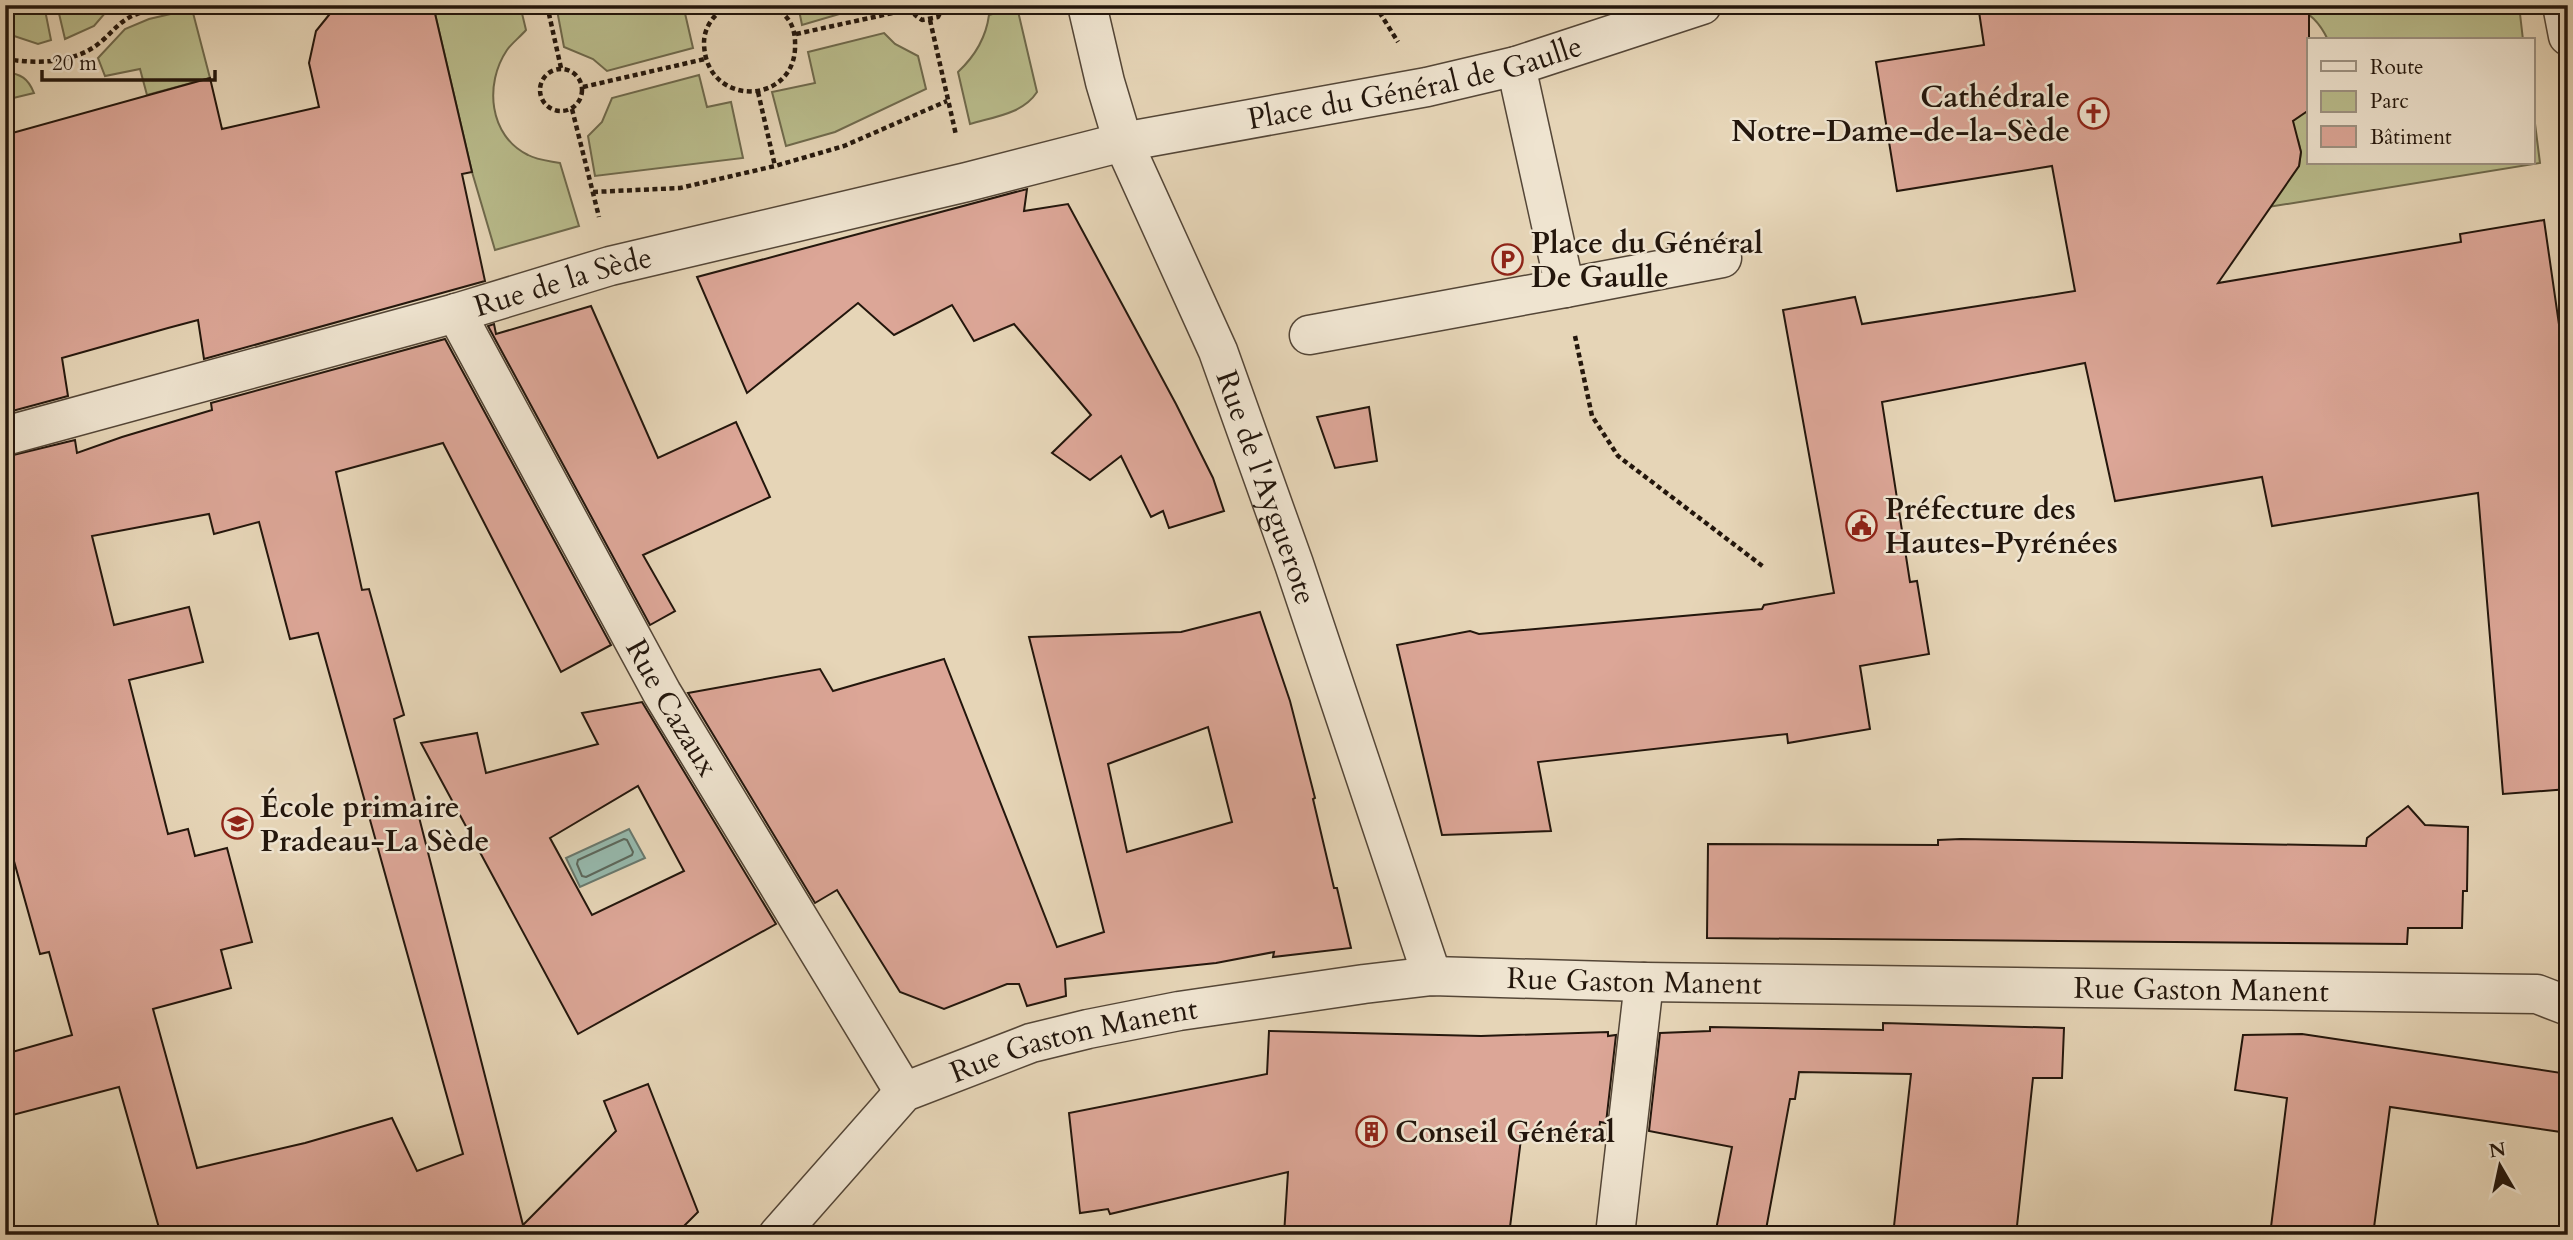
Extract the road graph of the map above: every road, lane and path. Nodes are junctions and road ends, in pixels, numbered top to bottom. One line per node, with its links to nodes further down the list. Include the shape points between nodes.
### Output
1 (174, 5): 14 (path, via 136,14 84,54 44,62)
2 (547, 5): 16 (path)
3 (729, 5): 13 (path, via 717,12 704,33)
4 (772, 5): 11 (path, via 785,14)
5 (944, 5): 10 (path, via 938,17)
6 (1087, 5): 21 (street, Rue de l'Ayguerote)
7 (1702, 5): 15 (street, Place du Général de Gaulle)
8 (2562, 5): 12 (street)
9 (911, 7): 10 (path, via 922,20); 11 (path)
10 (930, 20): 19 (path)
11 (796, 34): 18 (path, via 794,61 780,81)
12 (2568, 36)
13 (705, 58): 17 (path); 18 (path, via 716,78 735,90)
14 (5, 59)
15 (1516, 66): 21 (street, Place du Général de Gaulle, via 1427,87); 27 (street)
16 (561, 68): 17 (path, via 571,70); 20 (path, via 548,72 540,82 540,95 547,106 559,112)
17 (583, 87): 20 (path)
18 (758, 92): 22 (path)
19 (947, 101): 22 (path, via 844,146); 23 (path)
20 (572, 109): 24 (path)
21 (1123, 142): 23 (street, Rue de la Sède); 32 (street, Rue de l'Ayguerote, via 1217,351 1294,564)
22 (775, 166): 24 (path, via 680,188)
23 (967, 182): 26 (street, Rue de la Sède)
24 (593, 192): 26 (path)
25 (1722, 258): 27 (street)
26 (610, 265): 28 (street, Rue de la Sède)
27 (1565, 288): 29 (street); 31 (path, via 1592,416 1618,456)
28 (456, 313): 30 (street, Rue de la Sède); 35 (street, Rue Cazaux, via 662,693)
29 (1309, 335)
30 (5, 436)
31 (1765, 568)
32 (1432, 976): 33 (street, Rue Gaston Manent); 35 (street, Rue Gaston Manent, via 1180,1011 1088,1029 1031,1043)
33 (1644, 982): 34 (street, Rue Gaston Manent, via 2537,995); 37 (street)
34 (2568, 1006)
35 (904, 1092): 36 (street, Rue Gaston Manent)
36 (778, 1235)
37 (1615, 1235)

